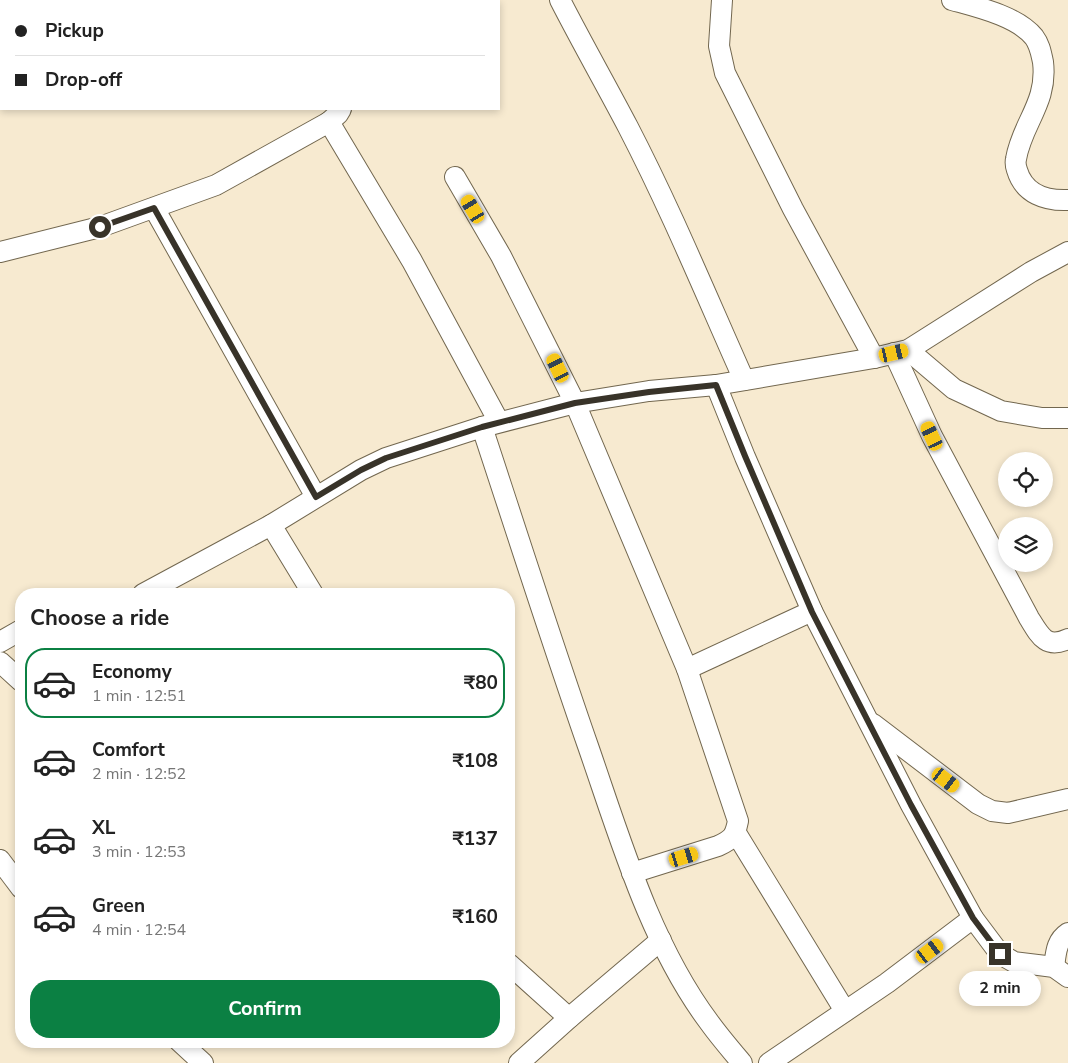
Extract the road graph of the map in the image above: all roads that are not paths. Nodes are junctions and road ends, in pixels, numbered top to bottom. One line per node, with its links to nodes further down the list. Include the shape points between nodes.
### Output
1 (560, 0): 12 (street, via 669,211)
2 (722, 0): 11 (street, via 719,46 725,74)
3 (952, 0): 6 (street, via 992,12 1018,24 1034,37 1041,51 1044,74 1040,101 1015,162 1019,177 1028,190 1046,199)
4 (335, 115): 7 (street, via 216,185); 16 (street, via 412,261)
5 (455, 178): 14 (street, via 501,256)
6 (1068, 200)
7 (154, 208): 8 (street, via 100,227); 17 (street)
8 (0, 252)
9 (1068, 252): 10 (street)
10 (901, 351): 11 (street); 15 (street, via 954,389 1001,411 1042,418); 23 (street, via 932,436 1029,618 1039,635 1049,643)
11 (874, 358): 12 (street)
12 (744, 380): 13 (street)
13 (716, 385): 14 (street); 21 (street)
14 (575, 403): 16 (street); 26 (street)
15 (1068, 418)
16 (490, 424): 17 (street, via 386,458); 32 (street, via 572,700)
17 (316, 497): 18 (street)
18 (271, 525): 19 (street); 20 (street)
19 (154, 588)
20 (309, 588)
21 (812, 612): 26 (street); 28 (street)
22 (15, 633): 24 (street)
23 (1068, 639)
24 (0, 642)
25 (0, 662): 27 (street)
26 (686, 669): 30 (street, via 738,821)
27 (15, 676)
28 (868, 720): 29 (street, via 978,804 992,810 1008,813); 34 (street)
29 (1068, 799)
30 (736, 833): 32 (street, via 718,846); 39 (street)
31 (0, 860): 33 (street)
32 (632, 873): 36 (street)
33 (15, 880)
34 (973, 918): 38 (street, via 1000,954 1014,962); 39 (street)
35 (1068, 933): 38 (street, via 1057,946)
36 (661, 940): 40 (street); 44 (street, via 708,1022)
37 (515, 969): 40 (street)
38 (1061, 972)
39 (845, 1011): 45 (street)
40 (569, 1018): 43 (street)
41 (187, 1048): 42 (street)
42 (203, 1063)
43 (519, 1063)
44 (742, 1063)
45 (770, 1063)

